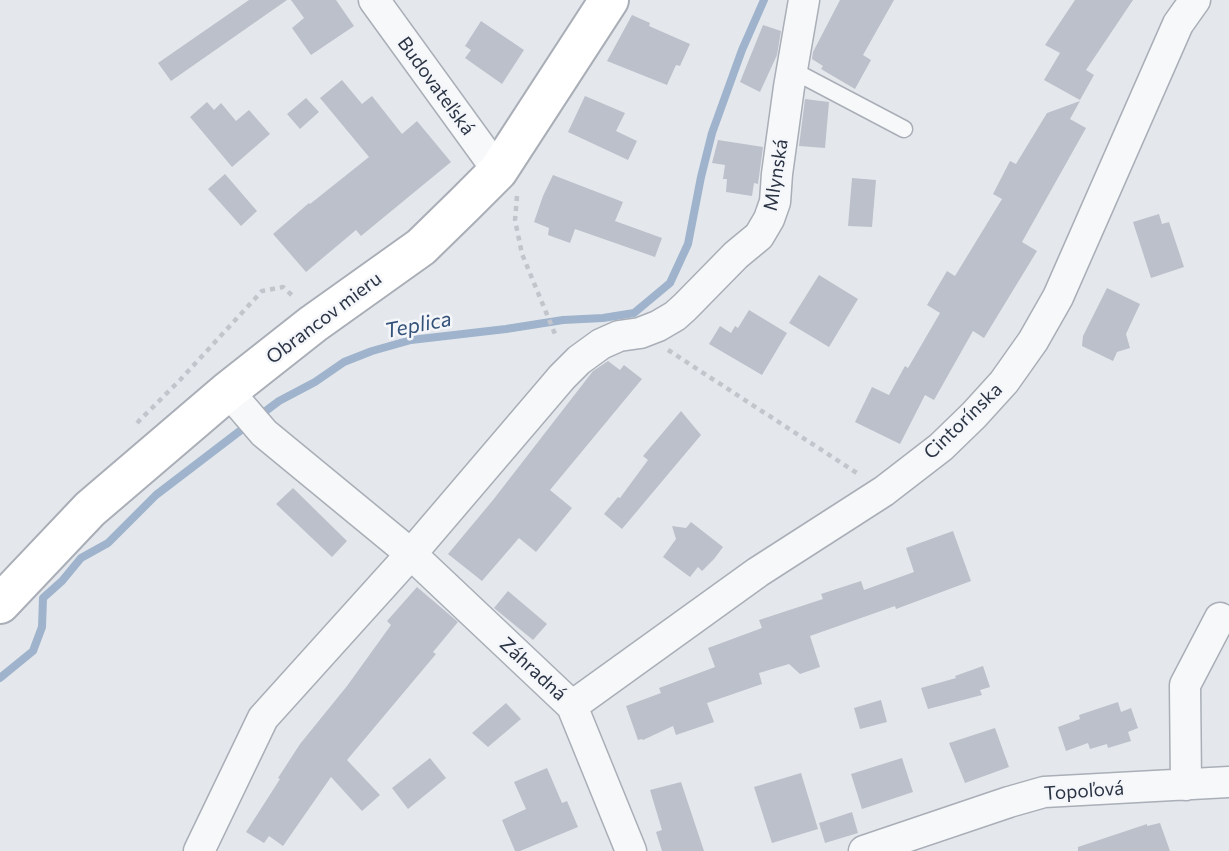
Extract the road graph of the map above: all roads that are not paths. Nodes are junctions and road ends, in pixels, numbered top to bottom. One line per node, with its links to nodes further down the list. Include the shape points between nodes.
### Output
1 (374, 0): 7 (street, Budovateľská)
2 (609, 0): 7 (street, Obrancov mieru)
3 (804, 0): 5 (street, Mlynská)
4 (1195, 0): 12 (street, Cintorínska, via 1178,24 1058,297 1004,382 941,447 884,491 758,572)
5 (792, 70): 6 (lane); 9 (street, Mlynská, via 775,202 759,236 685,307 658,326 619,336 579,360)
6 (904, 129)
7 (508, 182): 8 (street, Obrancov mieru, via 325,314)
8 (247, 414): 9 (street, Záhradná); 10 (street, Obrancov mieru, via 90,509)
9 (411, 554): 12 (street, Záhradná); 15 (street, via 263,718)
10 (0, 604)
11 (1220, 618): 14 (street, via 1185,685)
12 (572, 706): 16 (street, Záhradná)
13 (1229, 782): 14 (street, Topoľová)
14 (1186, 785): 17 (street, Topoľová, via 1044,792)
15 (199, 851)
16 (631, 851)
17 (864, 851)

